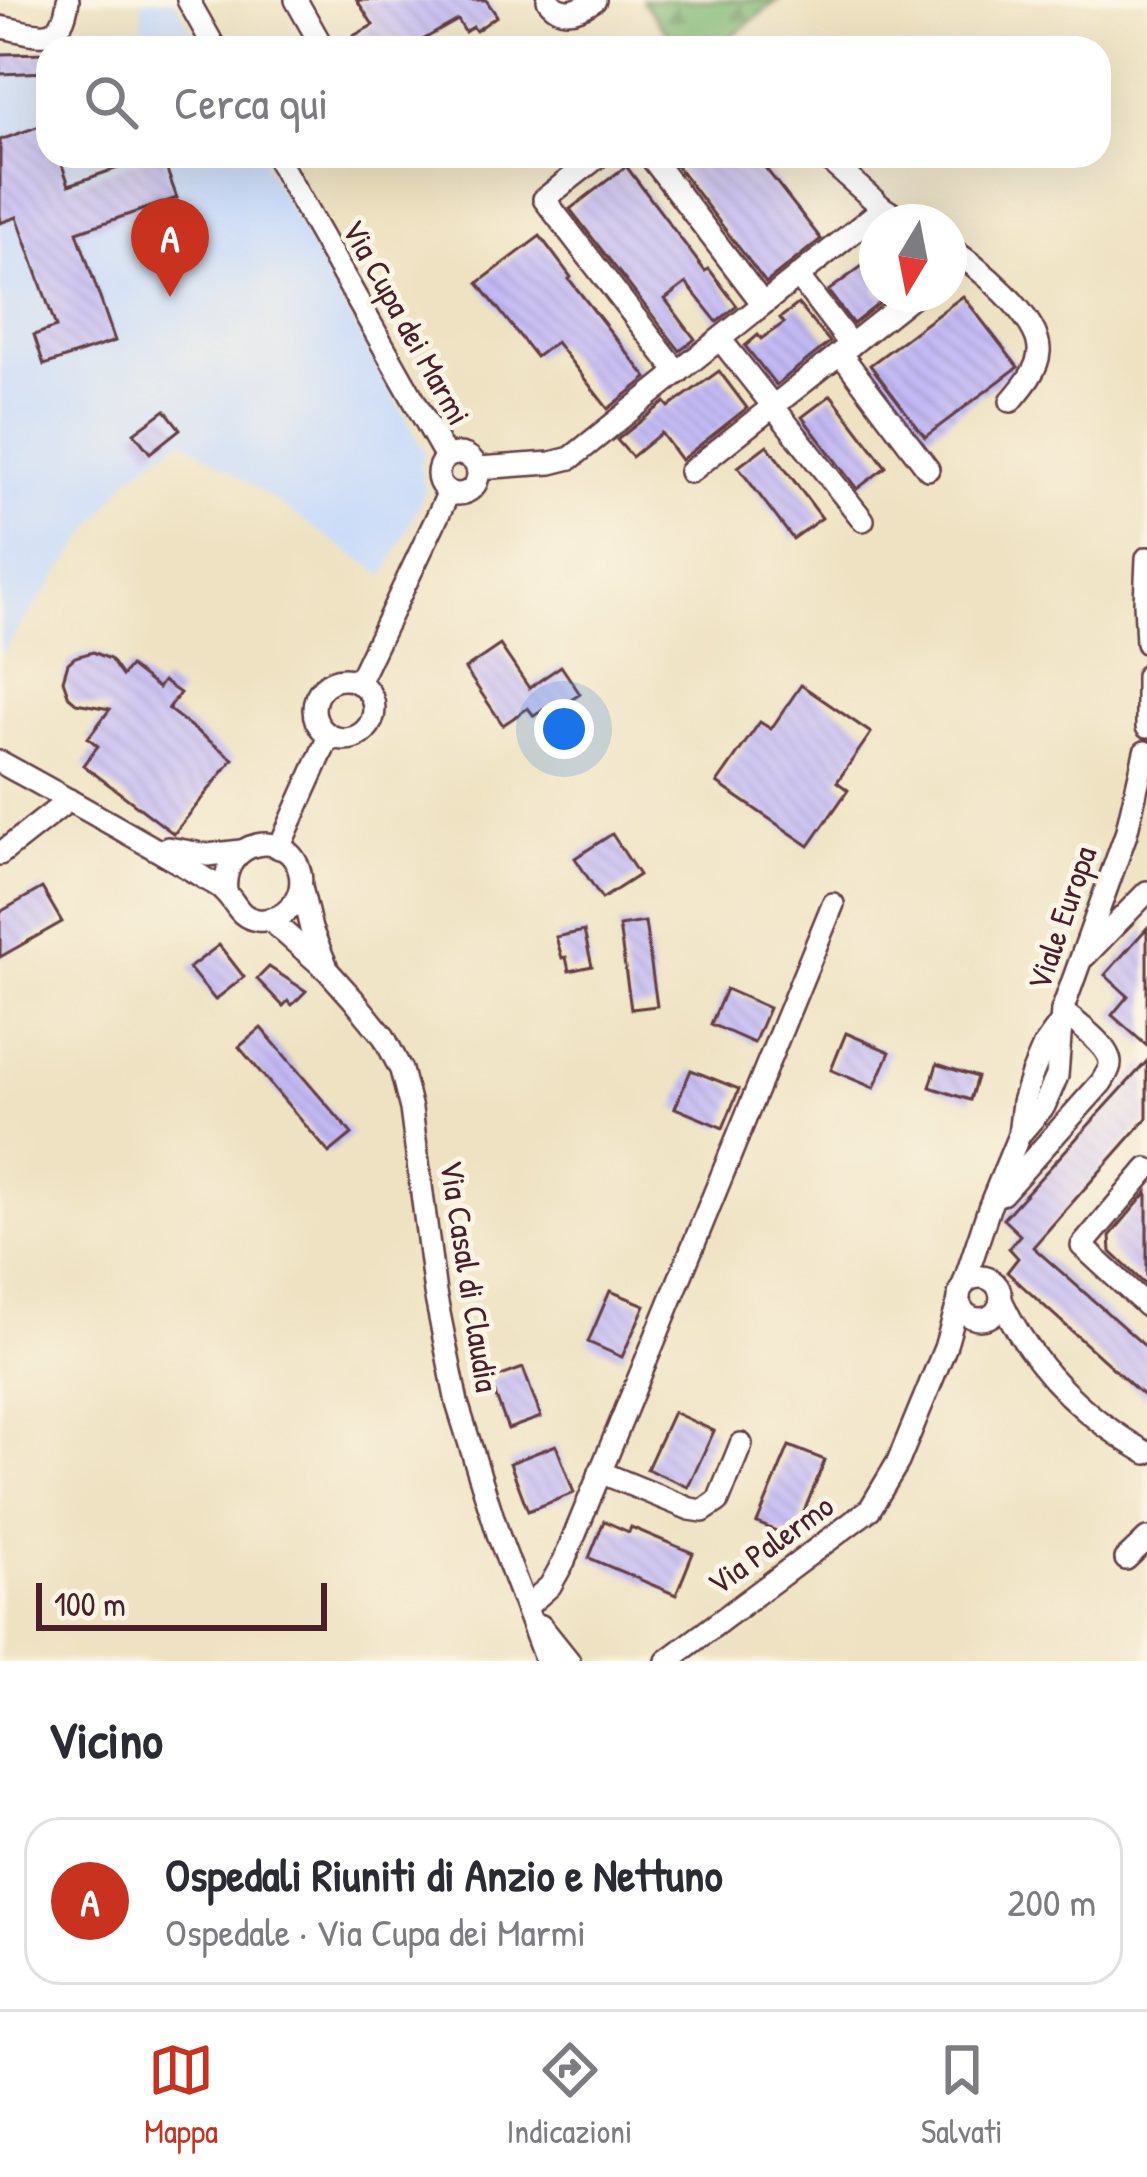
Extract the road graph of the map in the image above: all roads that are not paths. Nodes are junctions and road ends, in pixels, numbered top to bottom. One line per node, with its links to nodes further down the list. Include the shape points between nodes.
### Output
1 (68, 0): 6 (street, via 53,33)
2 (188, 0): 7 (street)
3 (296, 0): 8 (street)
4 (548, 0): 5 (street, via 571,11)
5 (595, 0)
6 (0, 27)
7 (208, 36)
8 (316, 36)
9 (283, 168): 24 (street, Via Cupa dei Marmi)
10 (584, 168): 21 (street, via 544,199)
11 (659, 168): 17 (street)
12 (838, 168): 13 (street)
13 (878, 204)
14 (859, 227): 16 (street)
15 (967, 267): 22 (street, via 1011,301 1039,341 1037,361)
16 (798, 276): 17 (street); 20 (street)
17 (764, 304): 19 (street)
18 (892, 312): 20 (street)
19 (720, 339): 21 (street); 23 (street)
20 (846, 349): 23 (street); 26 (street)
21 (678, 373): 25 (street, via 571,458)
22 (1011, 401)
23 (773, 406): 27 (street); 29 (street)
24 (446, 457): 25 (street, via 465,454); 28 (street, via 438,475)
25 (478, 468): 28 (street, via 468,492)
26 (928, 469)
27 (690, 472)
28 (449, 492): 34 (street)
29 (863, 520)
30 (1147, 558): 31 (street)
31 (1146, 630): 32 (street)
32 (1147, 643)
33 (1147, 676): 35 (street)
34 (358, 683): 36 (street, via 331,682 317,696 317,723); 36 (street, via 374,705 371,724 348,739)
35 (1147, 727)
36 (329, 736): 43 (street)
37 (1146, 752): 41 (street, Viale Europa)
38 (0, 762): 39 (street, Via Casal di Claudia)
39 (69, 800): 42 (street, Via Casal di Claudia); 45 (street)
40 (1147, 806): 41 (street, Viale Europa)
41 (1126, 834): 51 (street, Viale Europa)
42 (149, 844): 44 (street, Via Casal di Claudia, via 199,855); 47 (street, Via Casal di Claudia)
43 (279, 848): 44 (street, Via Casal di Claudia); 46 (street, Via Casal di Claudia, via 296,864)
44 (241, 851): 47 (street, via 227,869)
45 (0, 854)
46 (301, 886): 50 (street, via 290,908); 52 (street, Via Casal di Claudia)
47 (226, 892): 50 (street, Via Casal di Claudia, via 238,910)
48 (1147, 892): 51 (street)
49 (833, 904): 62 (street)
50 (268, 920): 52 (street, Via Casal di Claudia)
51 (1077, 964): 53 (street, Viale Europa)
52 (328, 971): 65 (street, Via Casal di Claudia, via 401,1070 454,1390)
53 (1061, 1018): 55 (street, Viale Europa, via 1032,1074 1019,1135); 55 (street, via 1105,1050 1108,1070)
54 (1147, 1169): 58 (street, via 1082,1246)
55 (986, 1219): 56 (street, Viale Europa); 57 (street)
56 (961, 1293): 57 (street, via 968,1316); 57 (street, via 980,1277 992,1281); 59 (street, Via Palermo)
57 (992, 1306): 59 (street, Via Palermo); 61 (street, via 1082,1409)
58 (1147, 1306)
59 (945, 1348): 66 (street, Via Palermo, via 892,1476 870,1509)
60 (741, 1444): 62 (street, via 718,1501 703,1511)
61 (1147, 1453)
62 (600, 1472): 65 (street, via 559,1573)
63 (1147, 1539): 64 (street)
64 (1126, 1558)
65 (526, 1607): 67 (street, Via Casal di Claudia); 68 (street, Via Casal di Claudia)
66 (673, 1656): 69 (street, Via Palermo)
67 (546, 1661)
68 (569, 1661)
69 (656, 1661)

